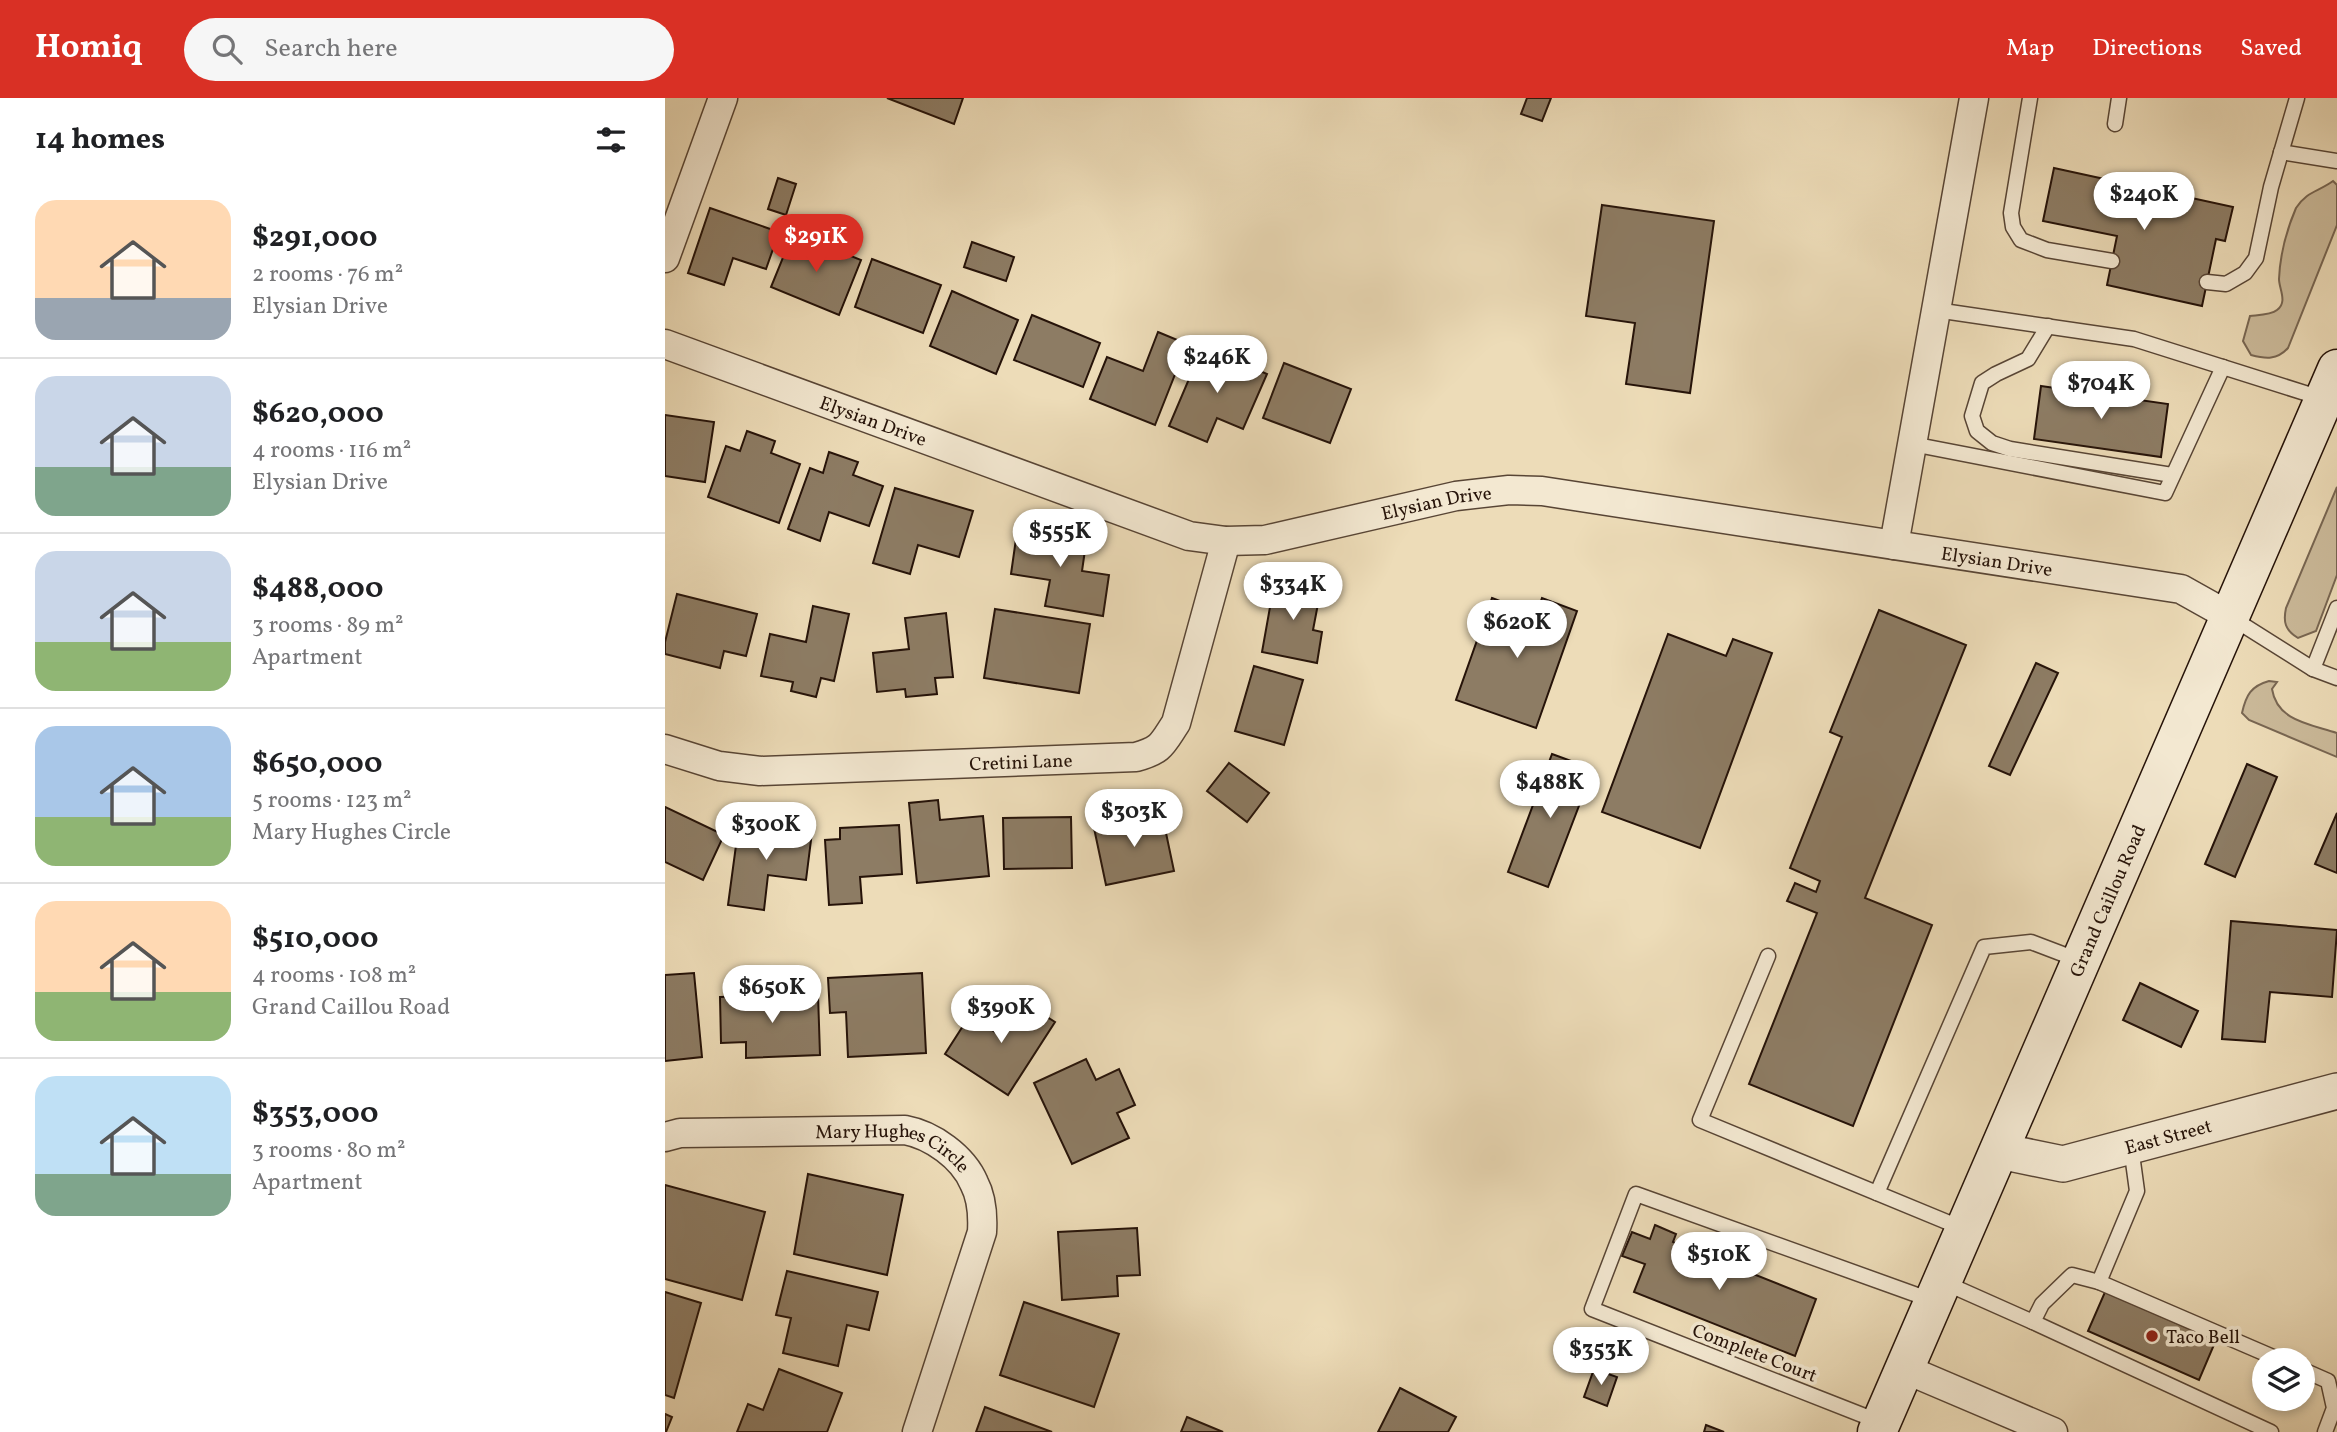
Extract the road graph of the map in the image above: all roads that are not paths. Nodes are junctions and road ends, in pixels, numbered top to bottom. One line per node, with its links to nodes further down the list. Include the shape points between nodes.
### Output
1 (723, 98): 9 (street)
2 (1974, 98): 12 (street)
3 (2030, 98): 10 (lane, via 2011,213 2013,227 2021,240 2047,250)
4 (2119, 98): 6 (lane)
5 (2297, 98): 7 (lane)
6 (2115, 124)
7 (2281, 152): 8 (lane); 11 (lane, via 2256,258 2245,273 2226,284)
8 (2337, 161)
9 (665, 258)
10 (2112, 261)
11 (2207, 282)
12 (1936, 310): 13 (lane); 17 (street)
13 (2048, 326): 15 (lane, via 2134,339); 18 (lane, via 2028,359 1982,383 1972,416 1977,431 2010,449)
14 (665, 344): 19 (street, Elysian Drive, via 1163,528)
15 (2223, 367): 16 (lane); 18 (lane)
16 (2331, 384): 22 (main road, Grand Caillou Road)
17 (1912, 444): 18 (lane, via 2165,493); 20 (street)
18 (2172, 475)
19 (1226, 541): 20 (street, Elysian Drive, via 1265,540 1457,496 1509,490 1542,491); 25 (street, Cretini Lane, via 1176,723 1151,753 760,771 719,766)
20 (1894, 545): 22 (street, Elysian Drive, via 2181,589)
21 (2337, 608): 23 (lane)
22 (2231, 617): 23 (lane); 27 (main road, Grand Caillou Road)
23 (2313, 669): 24 (lane)
24 (2337, 678)
25 (665, 749)
26 (1768, 956): 32 (lane, via 1700,1120)
27 (2082, 962): 31 (main road, Grand Caillou Road); 32 (lane, via 2031,942 1984,947)
28 (2337, 1091): 30 (street, East Street)
29 (665, 1137): 41 (street, Mary Hughes Circle, via 680,1133 905,1130 921,1133 949,1150 974,1181 983,1210 982,1232)
30 (2131, 1146): 31 (street, East Street, via 2063,1164); 34 (lane, via 2137,1191)
31 (2000, 1151): 33 (main road, Grand Caillou Road)
32 (1877, 1194): 33 (lane)
33 (1965, 1229): 35 (main road, Grand Caillou Road)
34 (2099, 1282): 36 (lane, via 2072,1275 2042,1304); 37 (lane)
35 (1937, 1291): 36 (lane); 38 (main road, Grand Caillou Road); 40 (lane, Complete Court, via 1636,1194 1592,1309)
36 (2033, 1322): 43 (lane)
37 (2252, 1348)
38 (1905, 1369): 40 (main road, Grand Caillou Road); 42 (street)
39 (2315, 1375): 44 (lane, via 2328,1381 2334,1408)
40 (1879, 1427)
41 (917, 1432)
42 (2053, 1432)
43 (2271, 1432)
44 (2325, 1432)

